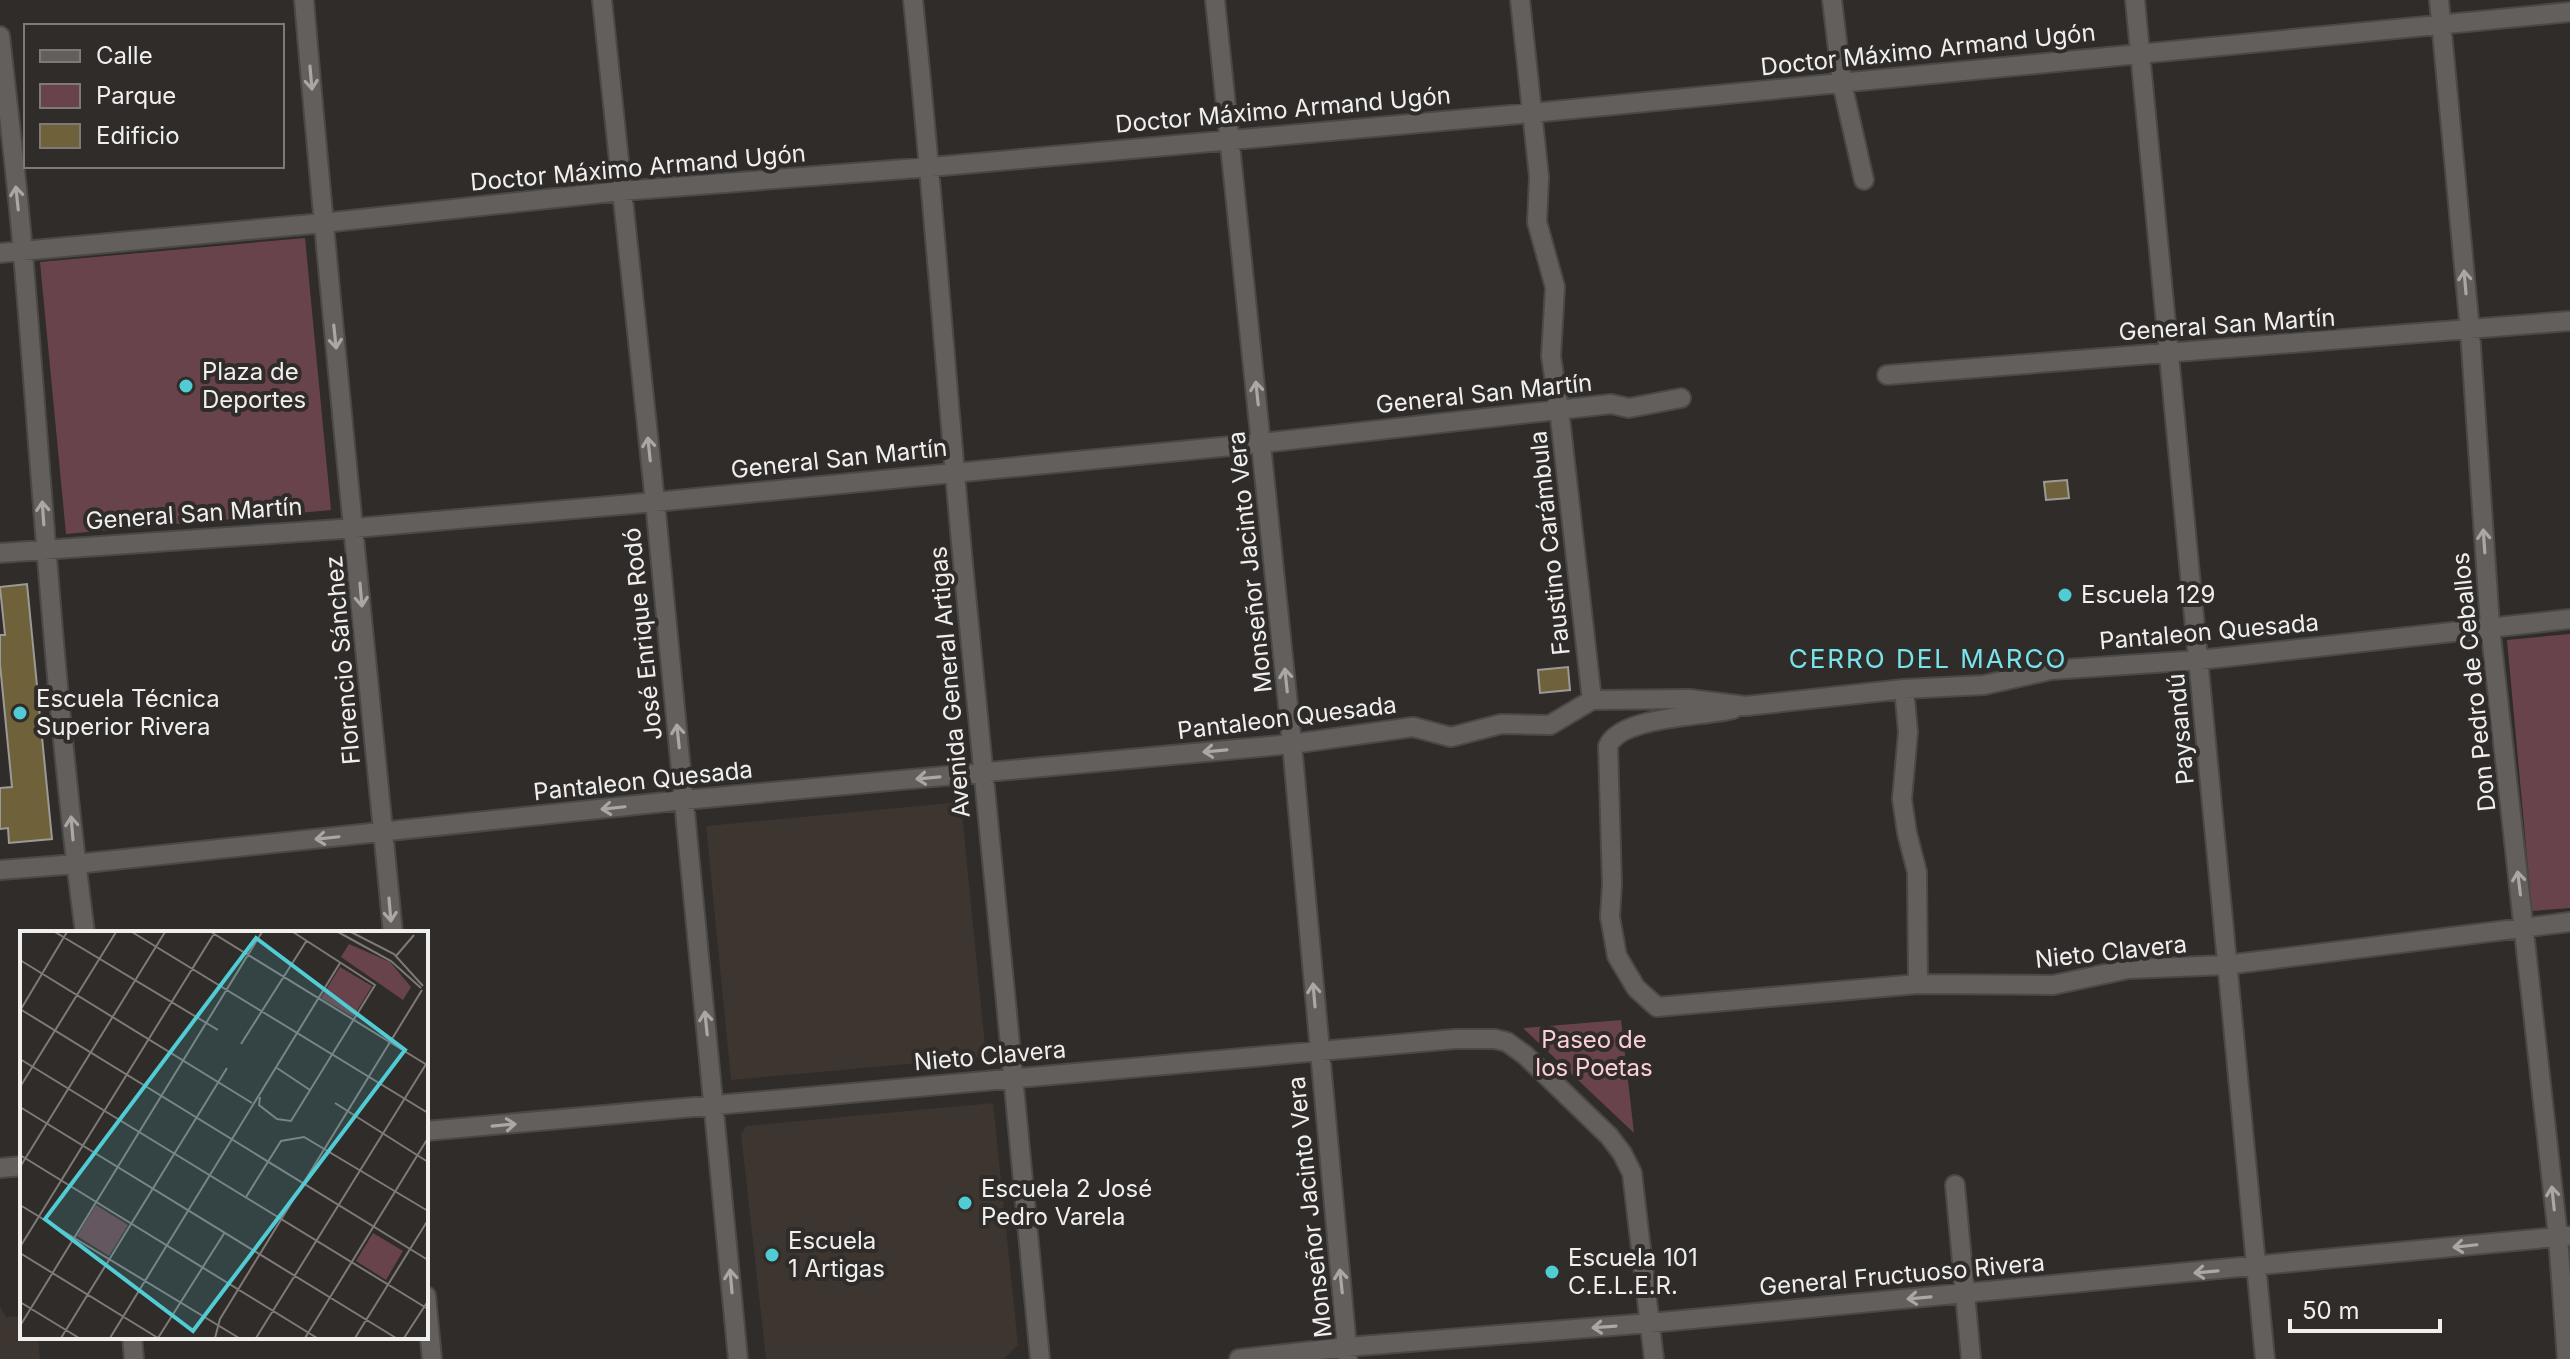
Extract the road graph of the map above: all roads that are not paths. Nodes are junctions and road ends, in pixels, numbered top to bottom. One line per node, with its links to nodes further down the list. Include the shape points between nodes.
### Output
1 (304, 0): 19 (street, Florencio Sánchez, one-way to 19)
2 (602, 0): 18 (street, José Enrique Rodó)
3 (913, 0): 16 (street, Avenida General Artigas)
4 (1215, 0): 15 (street, Monseñor Jacinto Vera)
5 (1520, 0): 14 (street, Faustino Carámbula)
6 (1832, 0): 13 (street)
7 (2135, 0): 12 (street, Paysandú)
8 (2439, 0): 10 (street, Don Pedro de Ceballos)
9 (2570, 12): 10 (street, Doctor Máximo Armand Ugón)
10 (2441, 23): 12 (street, Doctor Máximo Armand Ugón); 23 (street, Don Pedro de Ceballos, one-way to 10)
11 (0, 36): 20 (street, one-way to 11)
12 (2140, 52): 13 (street, Doctor Máximo Armand Ugón); 24 (street, Paysandú)
13 (1842, 83): 14 (street, Doctor Máximo Armand Ugón); 17 (street)
14 (1532, 113): 15 (street, Doctor Máximo Armand Ugón); 27 (street, Faustino Carámbula, via 1539,177 1537,222 1555,287 1551,356)
15 (1231, 138): 16 (street, Doctor Máximo Armand Ugón); 28 (street, Monseñor Jacinto Vera, one-way to 15)
16 (931, 167): 18 (street, Doctor Máximo Armand Ugón); 29 (street, Avenida General Artigas)
17 (1864, 180)
18 (621, 191): 19 (street, Doctor Máximo Armand Ugón); 30 (street, José Enrique Rodó, one-way to 18)
19 (323, 223): 20 (street, Doctor Máximo Armand Ugón); 31 (street, Florencio Sánchez, one-way to 31)
20 (23, 250): 21 (street, Doctor Máximo Armand Ugón); 32 (street, one-way to 20)
21 (0, 253)
22 (2570, 321): 23 (street, General San Martín)
23 (2470, 331): 24 (street, General San Martín); 35 (street, Don Pedro de Ceballos, one-way to 23)
24 (2168, 354): 25 (street, General San Martín); 36 (street, Paysandú)
25 (1887, 375)
26 (1681, 398): 27 (street, General San Martín, via 1629,408 1611,404)
27 (1559, 409): 28 (street, General San Martín); 38 (street, Faustino Carámbula)
28 (1262, 443): 29 (street, General San Martín); 40 (street, Monseñor Jacinto Vera, one-way to 28)
29 (954, 472): 30 (street, General San Martín); 41 (street, Avenida General Artigas)
30 (655, 502): 31 (street, General San Martín); 42 (street, José Enrique Rodó, one-way to 30)
31 (355, 528): 32 (street, General San Martín); 43 (street, Florencio Sánchez, one-way to 43)
32 (46, 548): 33 (street, General San Martín); 44 (street, one-way to 32)
33 (0, 553)
34 (2570, 619): 35 (street, Pantaleon Quesada)
35 (2490, 626): 36 (street, Pantaleon Quesada); 47 (street, Don Pedro de Ceballos, one-way to 35)
36 (2199, 660): 37 (street, Pantaleon Quesada, via 2051,670 1984,685); 50 (street, Paysandú)
37 (1904, 689): 39 (street, Pantaleon Quesada); 51 (street, via 1908,732 1902,799 1917,872)
38 (1592, 700): 39 (street, Pantaleon Quesada, via 1689,699); 40 (street, Pantaleon Quesada, via 1550,725 1501,724 1451,737 1413,727)
39 (1746, 706): 51 (street, Nieto Clavera, via 1639,724 1612,737 1608,746 1610,917 1617,956 1636,988 1657,1007)
40 (1292, 744): 41 (street, Pantaleon Quesada, one-way to 41); 52 (street, Monseñor Jacinto Vera, one-way to 40)
41 (982, 773): 42 (street, Pantaleon Quesada, one-way to 42); 53 (street, Avenida General Artigas)
42 (684, 800): 43 (street, Pantaleon Quesada, one-way to 43); 54 (street, José Enrique Rodó, one-way to 42)
43 (383, 832): 44 (street, Pantaleon Quesada, one-way to 44); 49 (street, Florencio Sánchez, one-way to 49)
44 (76, 864): 45 (street, Pantaleon Quesada); 48 (street)
45 (0, 870)
46 (2570, 922): 47 (street, Nieto Clavera)
47 (2524, 927): 50 (street, Nieto Clavera); 59 (street, Don Pedro de Ceballos, one-way to 47)
48 (85, 931)
49 (393, 931)
50 (2226, 965): 51 (street, Nieto Clavera, via 2128,969 2053,985); 60 (street, Paysandú)
51 (1918, 984)
52 (1319, 1051): 53 (street, Nieto Clavera); 63 (street, Nieto Clavera, via 1484,1037 1507,1042 1547,1074 1609,1136 1632,1173); 65 (street, Monseñor Jacinto Vera, one-way to 52)
53 (1015, 1077): 54 (street, Nieto Clavera); 69 (street, Avenida General Artigas)
54 (714, 1107): 55 (street, Nieto Clavera, one-way to 54); 68 (street, José Enrique Rodó, one-way to 54)
55 (428, 1131)
56 (20, 1166): 57 (street)
57 (0, 1168)
58 (1955, 1185): 61 (street)
59 (2564, 1237): 60 (street, General Fructuoso Rivera, one-way to 60); 74 (street, Don Pedro de Ceballos)
60 (2256, 1267): 61 (street, General Fructuoso Rivera, one-way to 61); 73 (street, Paysandú)
61 (1966, 1293): 63 (street, General Fructuoso Rivera, one-way to 63); 72 (street)
62 (428, 1317): 67 (street)
63 (1650, 1323): 65 (street, General Fructuoso Rivera, one-way to 65); 71 (street)
64 (132, 1339): 66 (street)
65 (1348, 1353): 70 (street, General Fructuoso Rivera)
66 (134, 1359)
67 (432, 1359)
68 (738, 1359)
69 (1040, 1359)
70 (1239, 1359)
71 (1654, 1359)
72 (1971, 1359)
73 (2265, 1359)
74 (2567, 1359)

